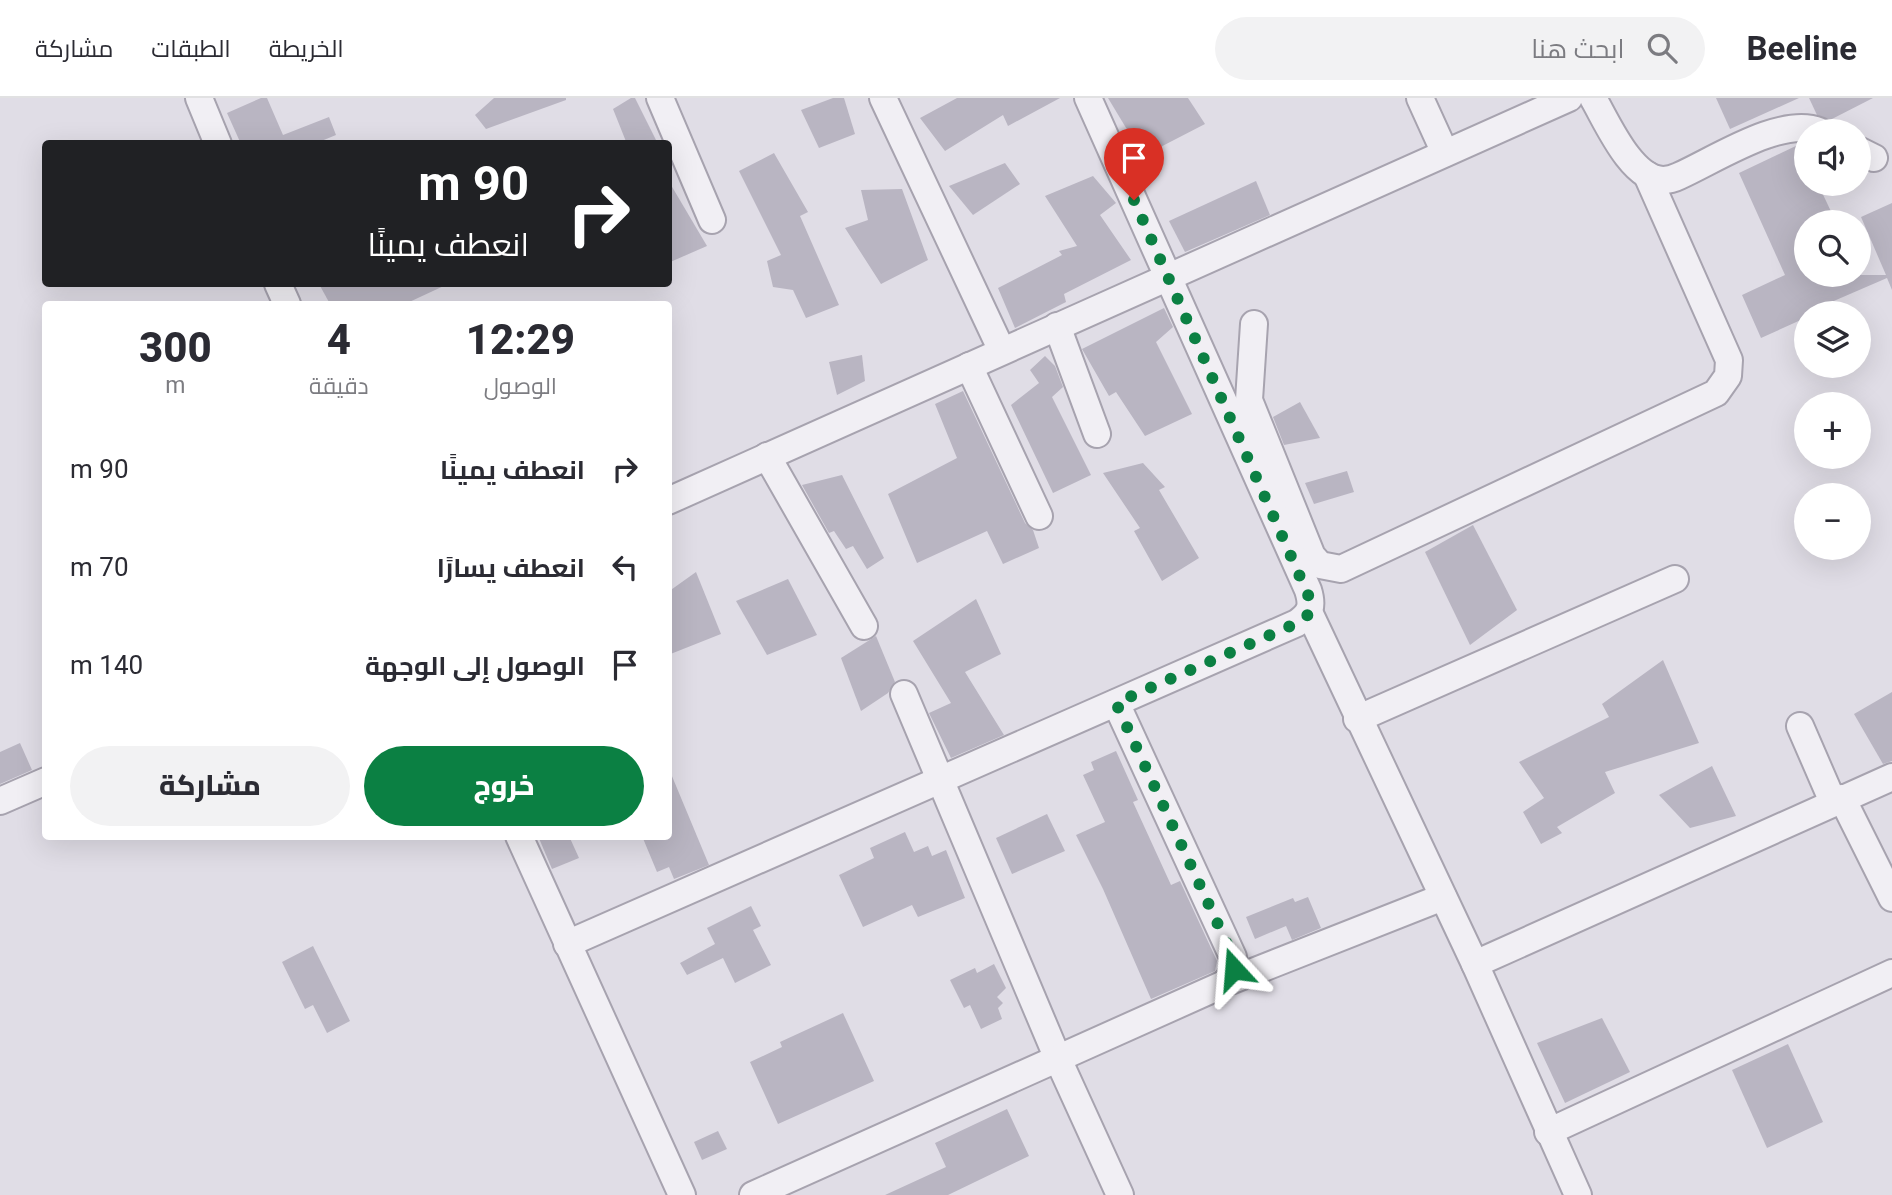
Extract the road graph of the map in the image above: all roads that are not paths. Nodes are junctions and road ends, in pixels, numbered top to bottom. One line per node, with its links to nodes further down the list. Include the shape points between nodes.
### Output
1 (199, 98): 9 (street)
2 (660, 98): 12 (street)
3 (883, 98): 16 (street)
4 (1088, 98): 13 (street)
5 (1420, 98): 10 (street)
6 (1569, 98): 10 (street)
7 (1593, 98): 11 (street, via 1628,159)
8 (1794, 128): 11 (street, via 1779,130 1679,176 1662,180)
9 (216, 140)
10 (1445, 153): 13 (street)
11 (1647, 175): 14 (street, via 1729,360 1728,376 1716,393 1341,569 1320,565 1312,556 1249,401)
12 (712, 220)
13 (1168, 277): 15 (street); 23 (street, via 1308,590)
14 (1254, 324)
15 (1057, 326): 16 (street); 18 (street)
16 (1002, 351): 17 (street)
17 (969, 366): 19 (street); 21 (street)
18 (1097, 434)
19 (767, 456): 20 (street); 24 (street)
20 (672, 498)
21 (1039, 516)
22 (1675, 579): 27 (street)
23 (1309, 612): 26 (street, via 1297,623); 27 (street)
24 (864, 626)
25 (904, 694): 30 (street)
26 (1116, 703): 30 (street); 40 (street, via 1233,957 1234,969)
27 (1357, 719): 35 (street)
28 (1800, 726): 32 (street)
29 (1892, 777): 32 (street)
30 (942, 779): 37 (street); 41 (street)
31 (42, 783): 33 (street)
32 (1838, 800): 36 (street); 38 (street)
33 (0, 801)
34 (521, 840): 37 (street)
35 (1443, 897): 38 (street); 40 (street)
36 (1892, 898)
37 (567, 944): 43 (street)
38 (1475, 964): 42 (street)
39 (1892, 973): 42 (street)
40 (1225, 984): 41 (street)
41 (1058, 1059): 44 (street); 45 (street)
42 (1548, 1132): 46 (street)
43 (681, 1195)
44 (753, 1195)
45 (1119, 1195)
46 (1578, 1195)

